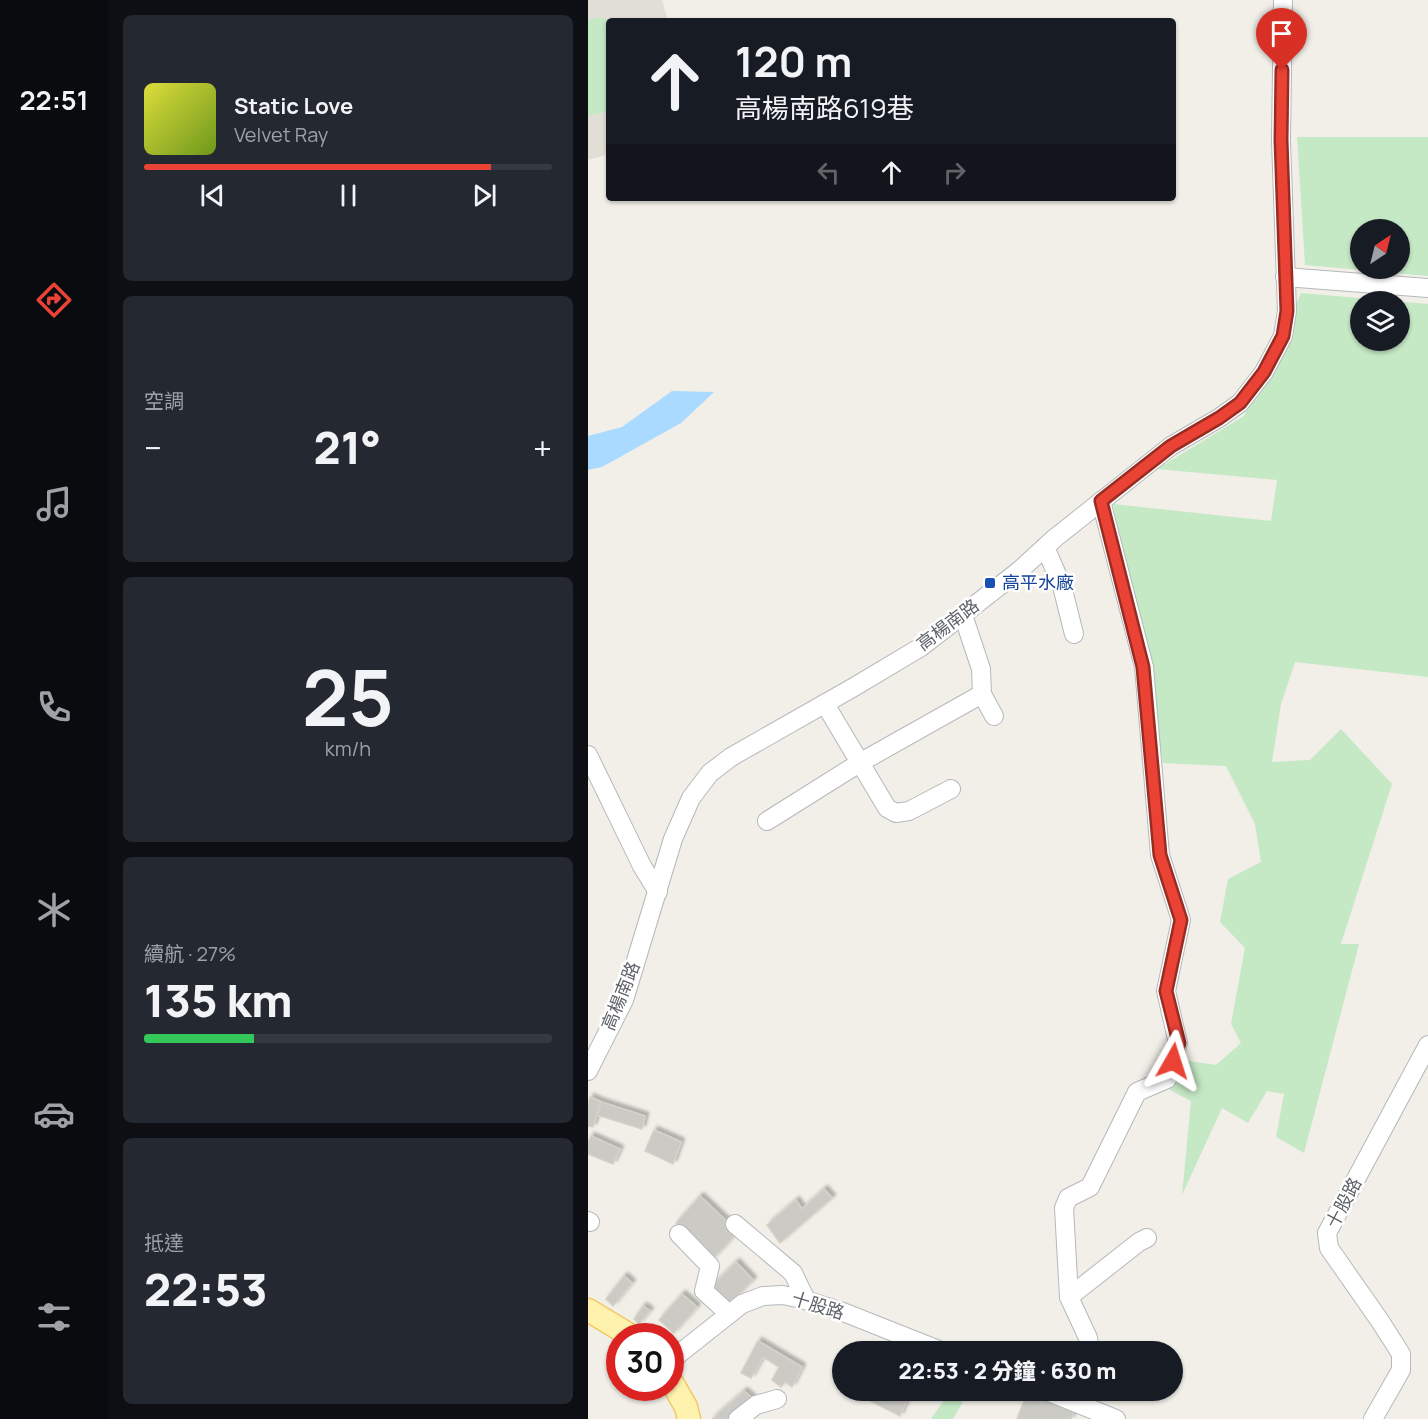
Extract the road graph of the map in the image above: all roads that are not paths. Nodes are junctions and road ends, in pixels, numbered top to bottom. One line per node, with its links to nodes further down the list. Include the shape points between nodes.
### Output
1 (1283, 0): 2 (street, 高楊南路, via 1281,140)
2 (1285, 277): 3 (street); 4 (street, 高楊南路, via 1287,311 1283,336 1264,372 1240,403 1171,446)
3 (1428, 288)
4 (1101, 501): 5 (street, 高楊南路); 21 (street, via 1143,667 1160,855 1181,920 1166,991 1179,1043 1167,1079 1137,1092 1090,1187 1068,1198 1064,1208)
5 (1045, 547): 6 (street, 高楊南路); 7 (street, via 1062,586)
6 (963, 615): 8 (street, via 981,669); 9 (street, 高楊南路, via 921,647)
7 (1074, 634)
8 (982, 694): 10 (street); 12 (street)
9 (825, 704): 12 (street); 15 (street, 高楊南路, via 710,773 691,798 673,839)
10 (994, 716)
11 (588, 755): 15 (street)
12 (861, 762): 13 (street, via 887,808 896,813 909,811); 14 (street)
13 (951, 789)
14 (767, 821)
15 (658, 892): 17 (street, 高楊南路, via 624,1000)
16 (1428, 1045): 39 (street, 十股路, via 1327,1233 1329,1248 1401,1354 1401,1370)
17 (588, 1071)
18 (735, 1224): 22 (street, via 794,1273)
19 (679, 1234): 24 (street, via 710,1266 704,1291)
20 (1147, 1238): 21 (street)
21 (1069, 1297): 29 (street)
22 (806, 1300): 24 (street, 十股路, via 763,1296); 28 (street, 十股路)
23 (588, 1310): 25 (main road)
24 (729, 1314): 30 (street, 十股路)
25 (610, 1323)
26 (588, 1324): 27 (main road)
27 (606, 1334)
28 (916, 1341)
29 (1088, 1341)
30 (684, 1350)
31 (777, 1399): 37 (street, via 756,1404)
32 (666, 1401): 35 (main road)
33 (683, 1401): 36 (main road)
34 (1086, 1401): 38 (street)
35 (674, 1419)
36 (689, 1419)
37 (738, 1419)
38 (1116, 1419)
39 (1372, 1419)

